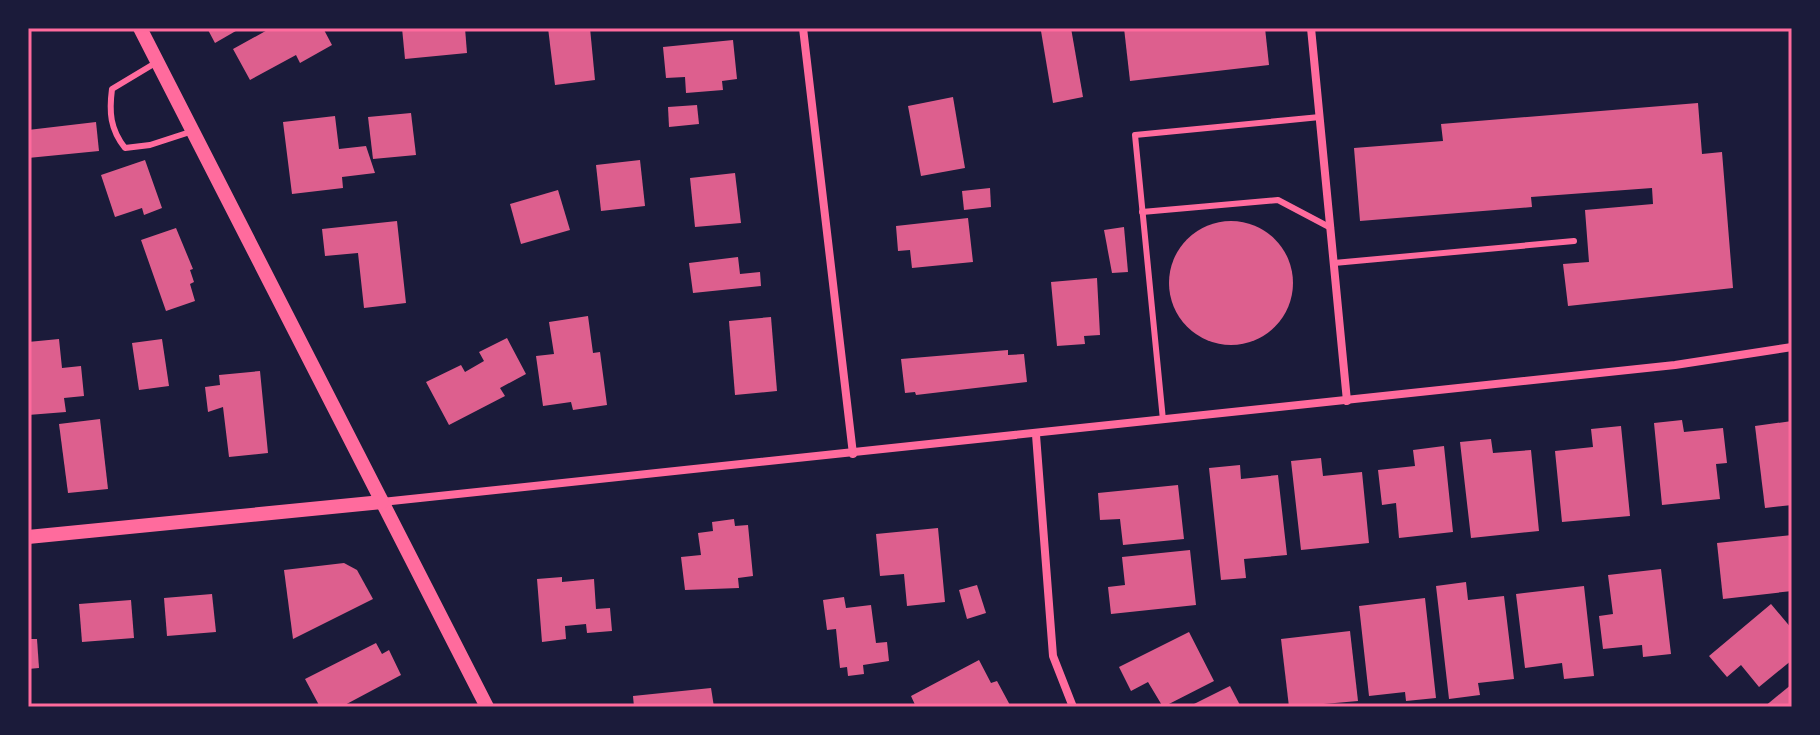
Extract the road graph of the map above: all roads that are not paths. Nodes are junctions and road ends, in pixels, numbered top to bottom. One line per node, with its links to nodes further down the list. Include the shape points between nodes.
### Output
1 (140, 28): 4 (street)
2 (803, 28): 15 (street)
3 (1311, 28): 5 (street)
4 (157, 62): 6 (street); 6 (lane, via 112,89 109,112 117,137 125,148)
5 (1320, 117): 7 (lane, via 1135,135); 8 (street)
6 (194, 131): 16 (street)
7 (1142, 212): 8 (lane, via 1278,200); 13 (lane)
8 (1331, 228): 10 (street)
9 (1574, 241): 10 (lane)
10 (1334, 263): 12 (street)
11 (1792, 347): 12 (street)
12 (1347, 401): 13 (street)
13 (1163, 420): 14 (street)
14 (1036, 435): 15 (street); 19 (street, via 1053,656)
15 (853, 454): 16 (street)
16 (382, 502): 17 (street); 18 (street)
17 (28, 537)
18 (487, 707)
19 (1073, 707)

